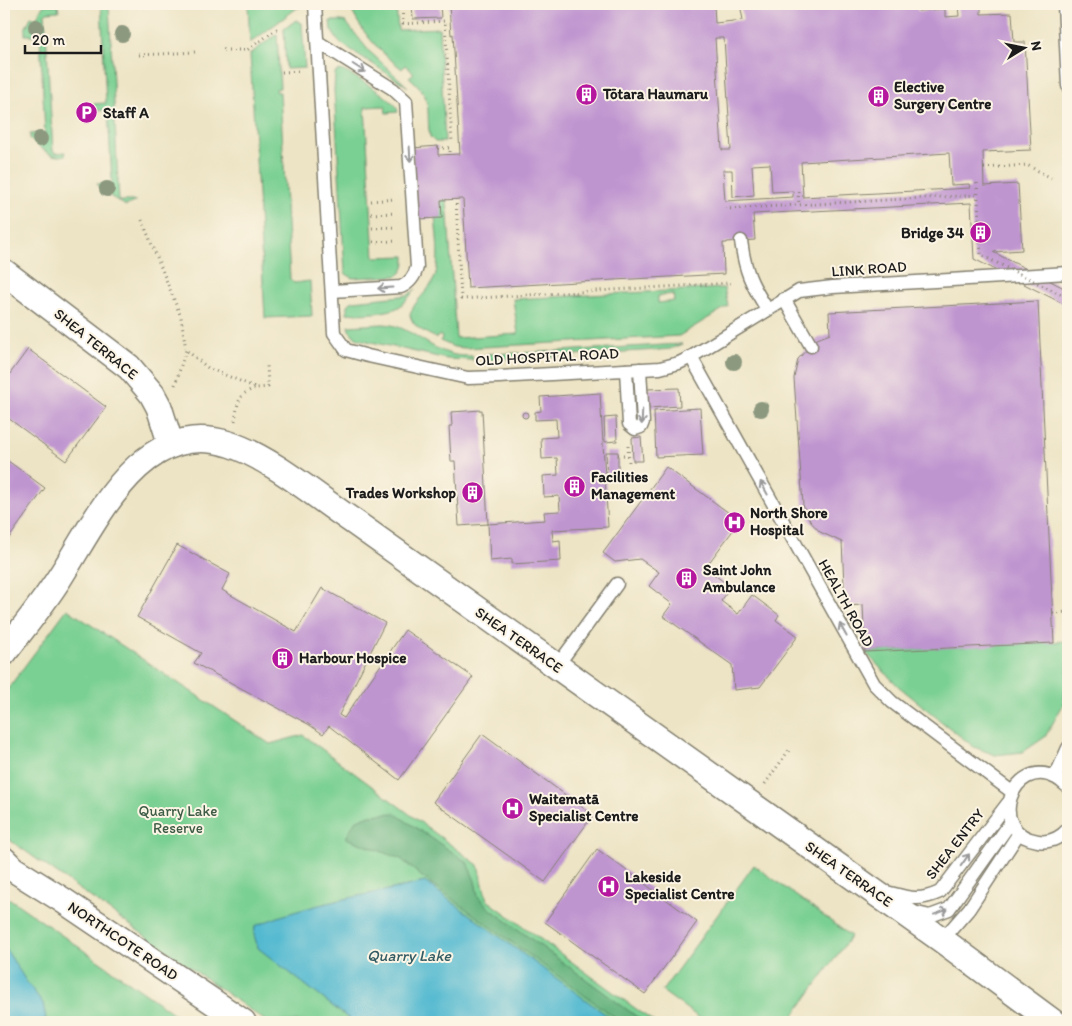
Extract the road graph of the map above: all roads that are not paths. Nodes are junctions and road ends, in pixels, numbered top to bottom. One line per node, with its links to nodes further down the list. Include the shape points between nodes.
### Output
1 (315, 4): 3 (lane)
2 (1066, 11): 4 (lane)
3 (318, 42): 8 (lane); 8 (lane, one-way to 8, via 393,89 406,102 414,212 417,267 409,282 401,286)
4 (1068, 86)
5 (741, 241): 10 (lane, via 750,282)
6 (4, 272): 15 (street, SHEA TERRACE, via 129,366 159,407)
7 (1068, 273): 9 (lane, LINK ROAD, via 833,287 799,291)
8 (332, 292): 14 (lane, OLD HOSPITAL ROAD, via 334,333 346,350 368,356 468,378)
9 (784, 299): 10 (lane, LINK ROAD); 11 (lane)
10 (766, 309): 12 (lane, LINK ROAD)
11 (811, 346)
12 (691, 357): 13 (lane, OLD HOSPITAL ROAD, via 670,366); 22 (lane, HEALTH ROAD, one-way to 12, via 892,702 866,673)
13 (640, 369): 14 (lane, OLD HOSPITAL ROAD); 14 (lane, one-way to 14, via 643,422 638,429 629,424)
14 (626, 370)
15 (171, 445): 17 (street, via 139,464 123,481 59,580); 18 (street, SHEA TERRACE, via 197,439 245,450 354,522)
16 (617, 584): 18 (lane)
17 (4, 653)
18 (556, 666): 27 (street, SHEA TERRACE)
19 (1068, 748): 20 (lane)
20 (1055, 777): 21 (lane); 22 (lane, SHEA ENTRY, via 1030,776 1019,782)
21 (1068, 787)
22 (1010, 797): 23 (lane, via 1008,814); 27 (lane, SHEA ENTRY, one-way to 22, via 913,899 940,892)
23 (1011, 822): 24 (lane); 27 (lane, one-way to 23, via 915,914 930,916 949,909)
24 (1020, 833): 25 (lane, via 1030,840 1042,842); 28 (lane, via 969,909)
25 (1066, 834)
26 (4, 860): 29 (street, NORTHCOTE ROAD, via 12,869)
27 (865, 885): 28 (street, SHEA TERRACE)
28 (942, 940): 30 (street, SHEA TERRACE)
29 (243, 1022)
30 (1052, 1022)

